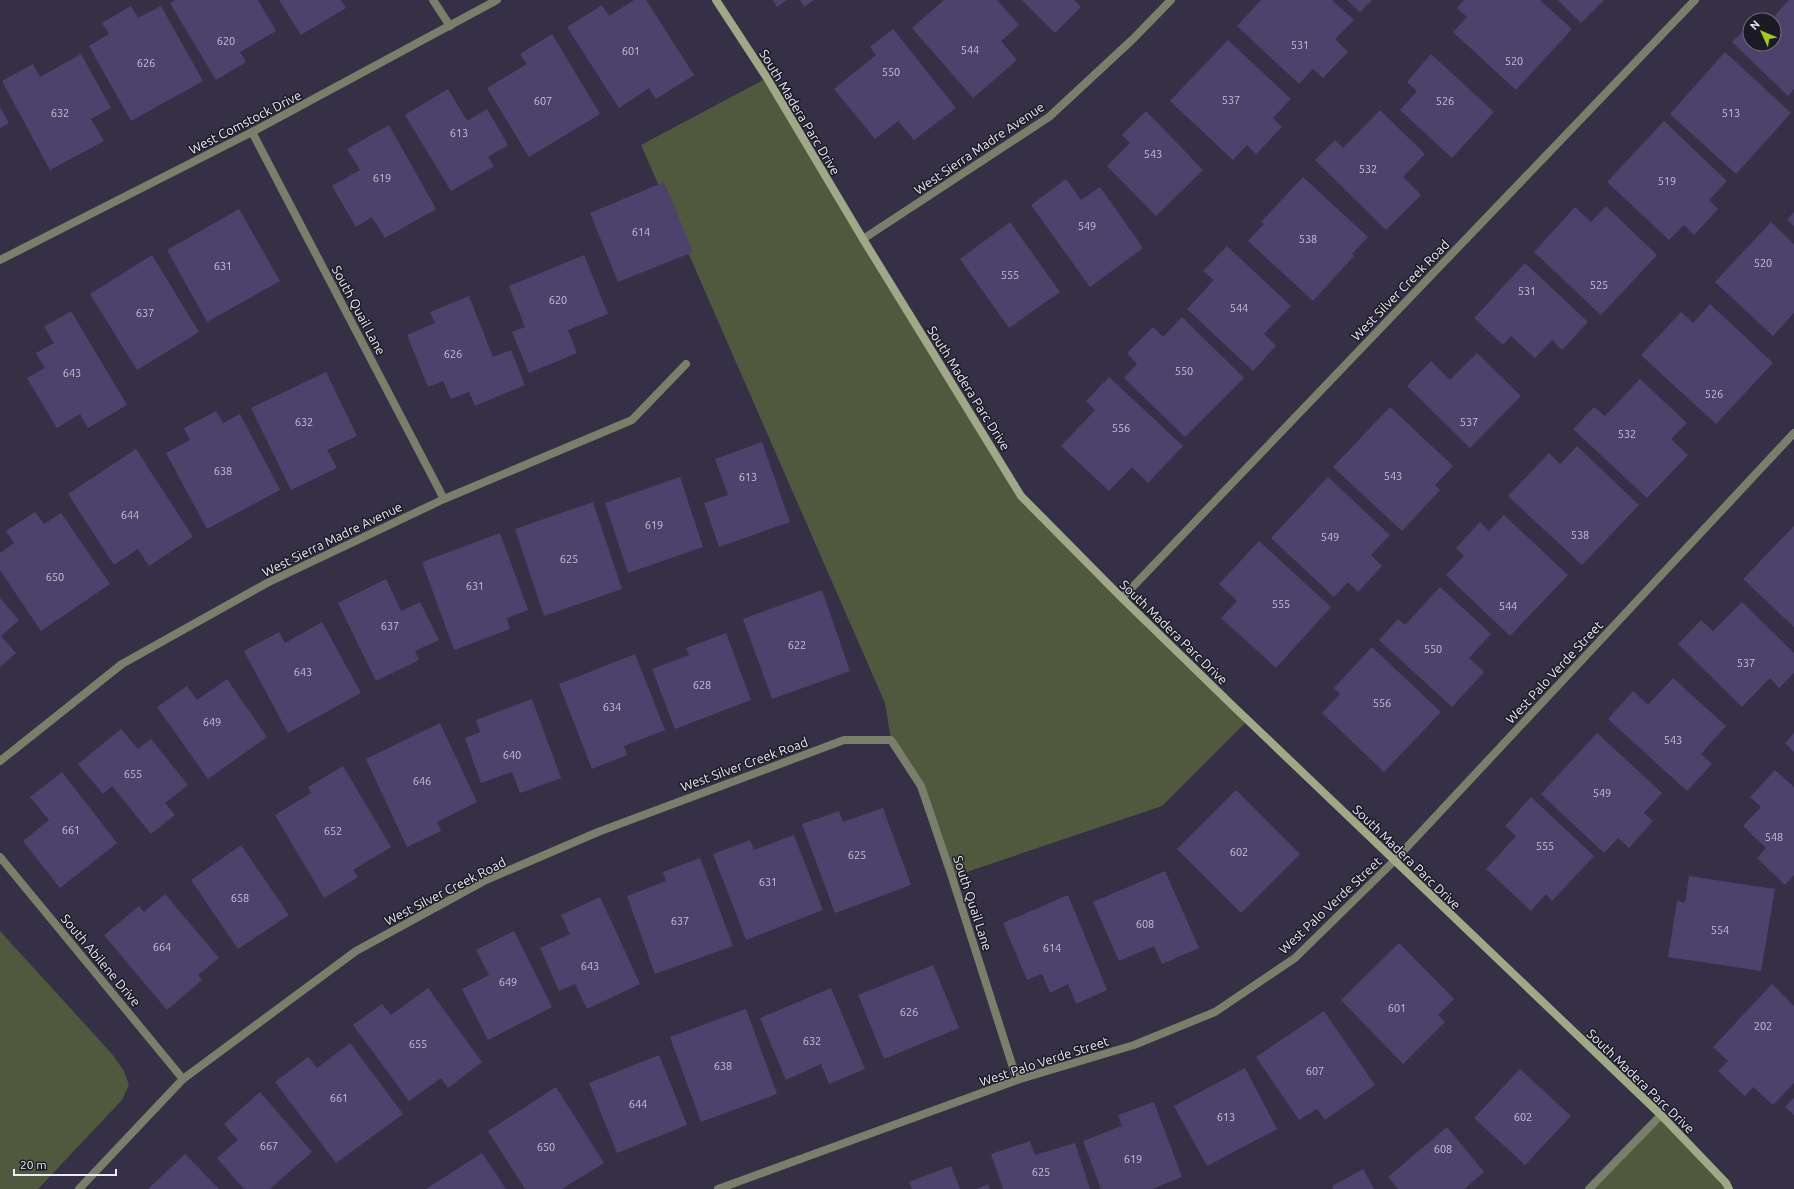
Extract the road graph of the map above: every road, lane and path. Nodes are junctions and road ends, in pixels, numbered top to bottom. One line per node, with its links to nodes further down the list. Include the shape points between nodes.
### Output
1 (433, 0): 6 (street)
2 (497, 0): 6 (street, West Comstock Drive)
3 (716, 0): 8 (street, South Madera Parc Drive, via 767,78)
4 (1171, 0): 8 (street, West Sierra Madre Avenue, via 1050,117)
5 (1695, 0): 13 (street, West Silver Creek Road)
6 (450, 26): 7 (street, West Comstock Drive)
7 (252, 132): 9 (street, West Comstock Drive); 12 (street, South Quail Lane)
8 (863, 240): 13 (street, South Madera Parc Drive, via 1021,496)
9 (0, 260)
10 (686, 364): 12 (street, West Sierra Madre Avenue, via 632,420)
11 (1794, 433): 17 (street, West Palo Verde Street)
12 (444, 499): 15 (street, West Sierra Madre Avenue, via 267,583 122,664)
13 (1122, 598): 17 (street, South Madera Parc Drive)
14 (891, 740): 18 (street, West Silver Creek Road, via 844,740 598,832 486,880 356,951); 19 (street, South Quail Lane, via 921,786)
15 (0, 761)
16 (0, 858): 18 (street, South Abilene Drive)
17 (1394, 861): 19 (street, West Palo Verde Street, via 1295,958 1215,1012 1134,1045); 20 (street, South Madera Parc Drive)
18 (183, 1078): 21 (street, West Silver Creek Road)
19 (1017, 1080): 22 (street, West Palo Verde Street)
20 (1661, 1115): 23 (street); 24 (street, South Madera Parc Drive)
21 (79, 1189)
22 (718, 1189)
23 (1589, 1189)
24 (1730, 1189)

